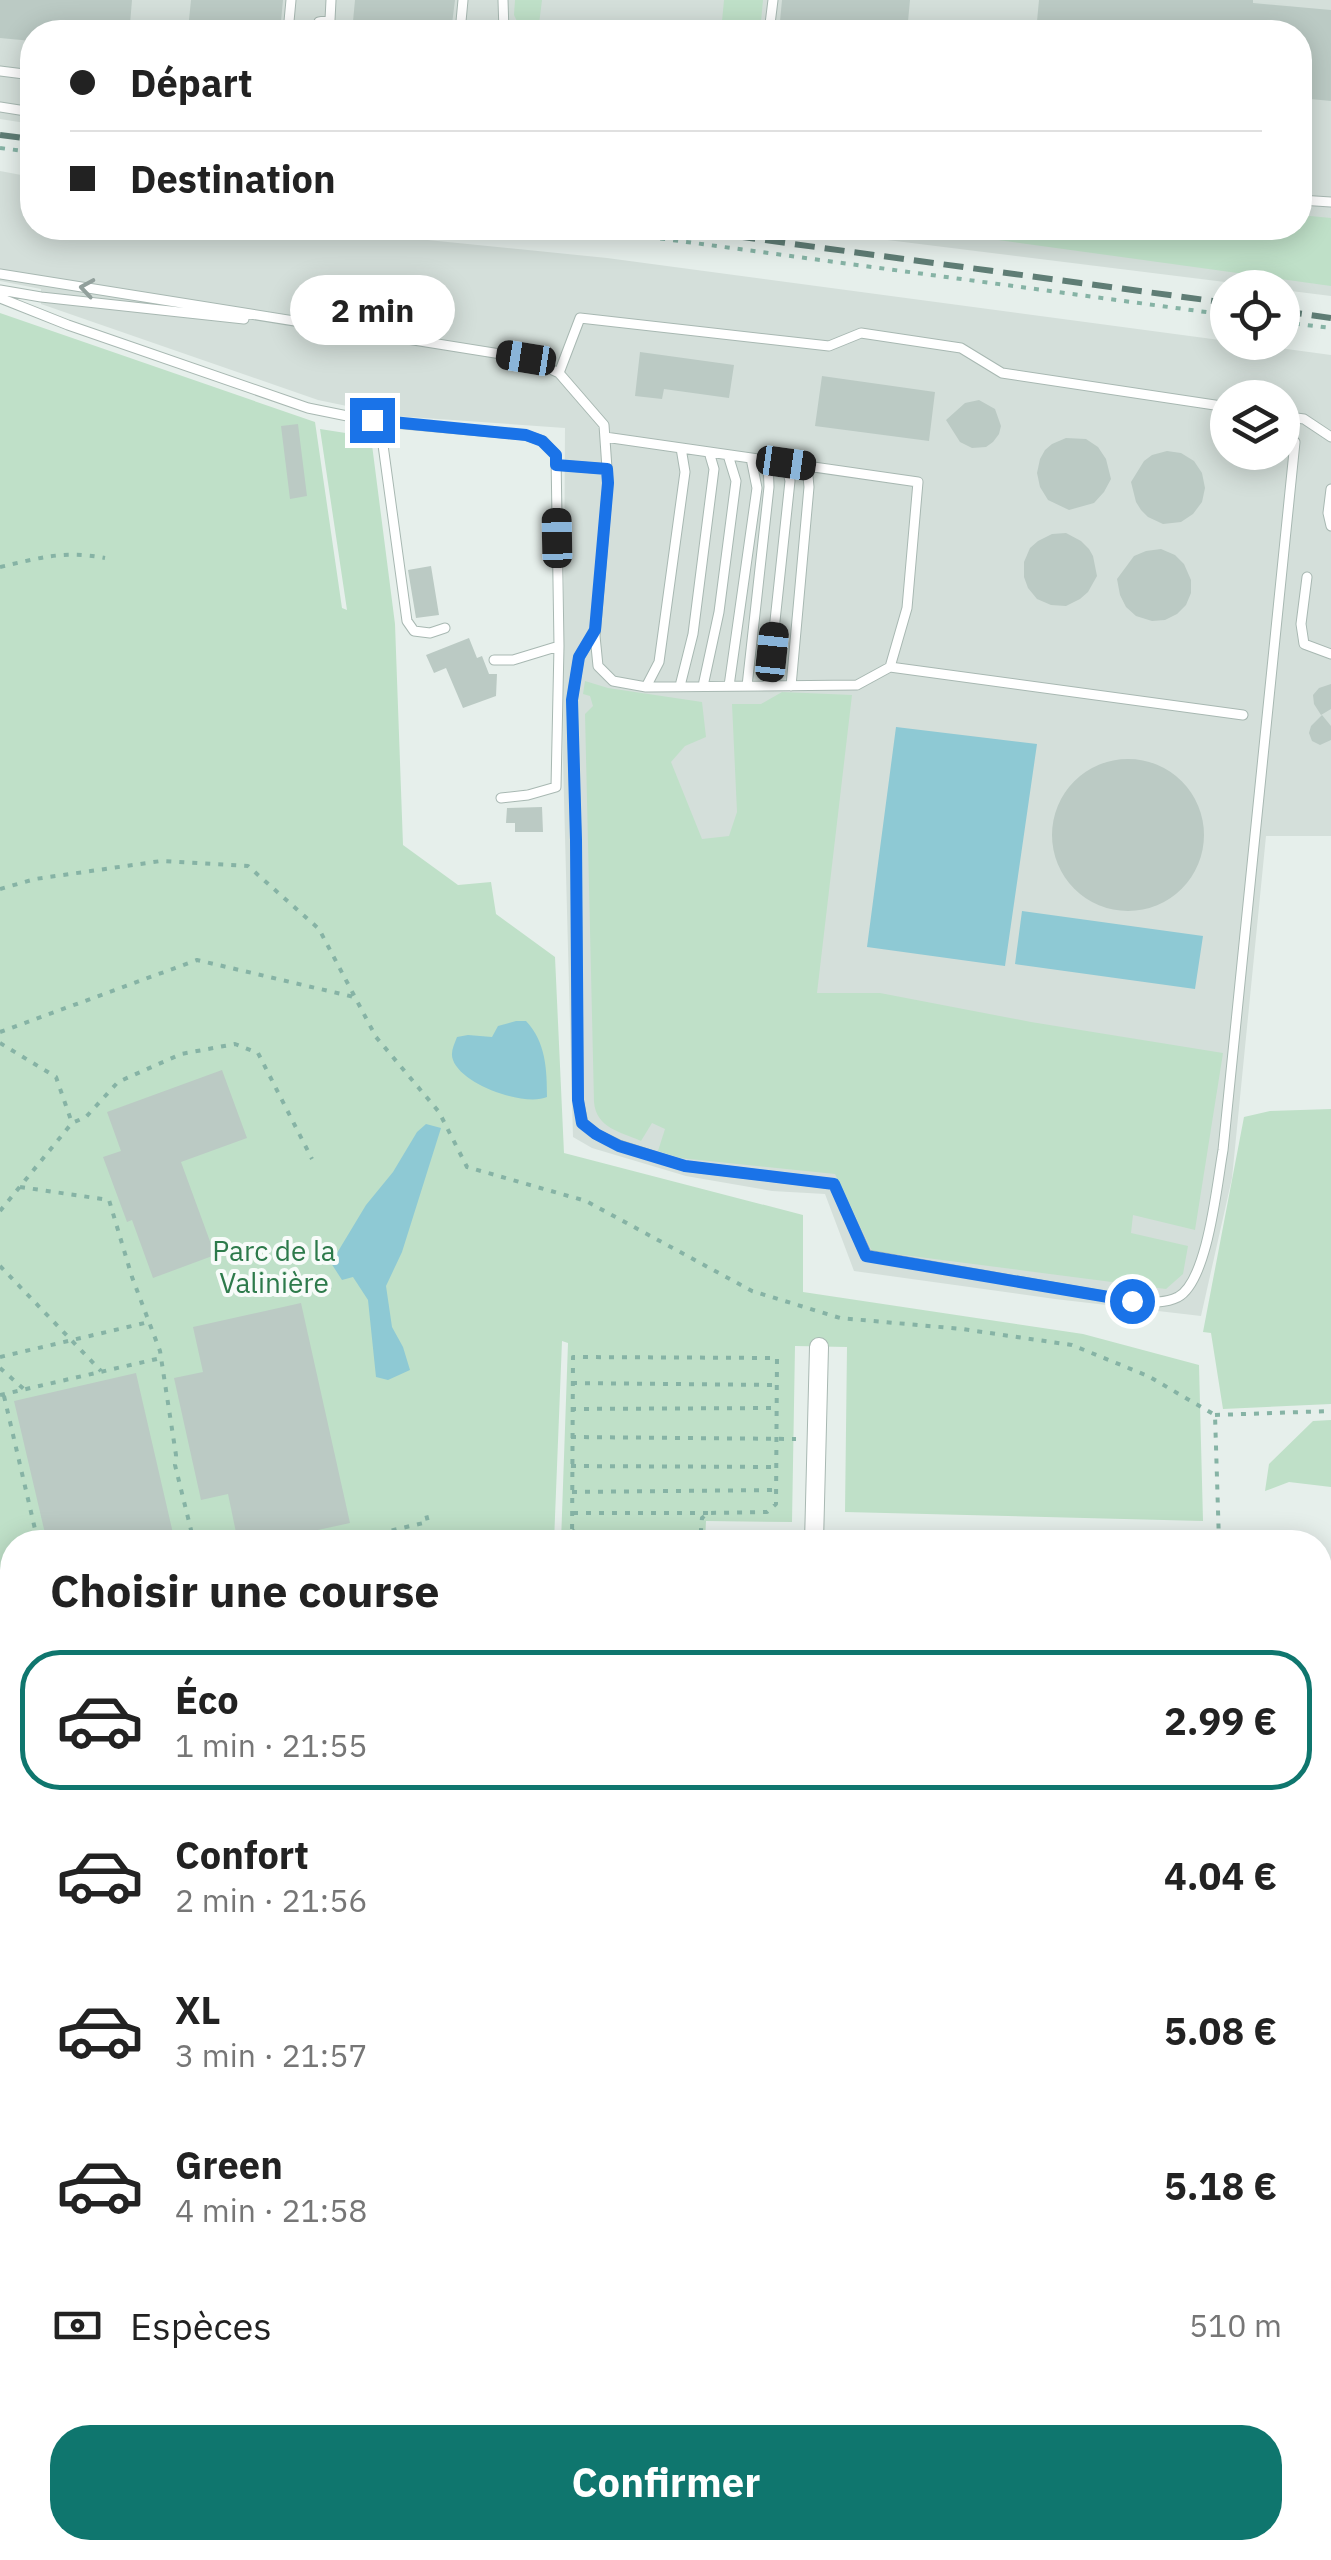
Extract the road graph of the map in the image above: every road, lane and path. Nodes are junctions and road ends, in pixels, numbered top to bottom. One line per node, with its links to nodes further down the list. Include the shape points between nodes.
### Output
1 (672, 240): 5 (path)
2 (0, 274): 8 (lane, one-way to 2)
3 (0, 290): 8 (lane)
4 (0, 298): 12 (lane, via 308,408)
5 (1210, 313)
6 (1300, 324): 7 (path)
7 (1331, 328)
8 (356, 331): 9 (lane, via 526,358)
9 (559, 373): 10 (lane, via 580,318 829,346 861,332 961,348 1002,373); 13 (lane, via 604,425)
10 (1210, 404)
11 (1300, 418): 14 (lane)
12 (372, 420): 21 (lane, via 526,435 556,455); 30 (lane, via 384,445 407,621 414,631)
13 (605, 437): 15 (lane); 23 (lane)
14 (1331, 437)
15 (681, 448): 16 (lane); 42 (lane, via 685,472 659,662)
16 (709, 452): 17 (lane); 36 (lane, via 714,469 694,634)
17 (728, 455): 18 (lane); 37 (lane, via 736,481)
18 (751, 458): 19 (lane); 38 (lane, via 757,488)
19 (768, 460): 20 (lane); 39 (lane)
20 (786, 463): 22 (lane); 40 (lane, via 790,481)
21 (556, 465): 23 (lane); 32 (lane)
22 (807, 466): 35 (lane, via 918,482 907,608); 41 (lane)
23 (607, 469): 31 (lane)
24 (1292, 470): 31 (lane, via 1223,1150 1193,1285 1164,1302 866,1256 834,1184 685,1166 619,1146 582,1123 572,700 579,657)
25 (1331, 488): 26 (lane)
26 (1331, 526)
27 (105, 558): 28 (path, via 60,554)
28 (0, 567)
29 (1306, 577): 33 (lane, via 1304,644)
30 (445, 628)
31 (595, 630): 42 (lane, via 598,666 613,681)
32 (559, 646): 34 (lane); 44 (lane, via 556,787)
33 (1331, 654)
34 (494, 660)
35 (890, 667): 41 (lane, via 857,686); 43 (lane)
36 (680, 686): 37 (lane); 42 (lane)
37 (703, 686): 38 (lane)
38 (729, 686): 39 (lane)
39 (747, 686): 40 (lane)
40 (768, 686): 41 (lane)
41 (791, 686)
42 (646, 687)
43 (1243, 714)
44 (501, 798)
45 (0, 889): 46 (path, via 161,860 248,866 318,929)
46 (355, 998): 47 (path, via 196,960); 68 (path, via 376,1037 440,1112 466,1167 586,1201 752,1291 840,1318 1072,1345 1148,1376)
47 (0, 1032)
48 (0, 1043): 49 (path, via 56,1077)
49 (72, 1123): 50 (path, via 118,1082 181,1054 235,1044 258,1053); 51 (path)
50 (312, 1158)
51 (20, 1188): 52 (path); 54 (path, via 108,1200)
52 (0, 1210)
53 (0, 1266): 55 (path)
54 (149, 1322): 55 (path); 58 (path)
55 (71, 1340): 57 (path); 60 (path)
56 (818, 1347): 71 (street)
57 (0, 1357)
58 (161, 1358): 60 (path); 80 (path)
59 (0, 1368): 63 (path)
60 (102, 1372): 63 (path)
61 (572, 1383): 62 (path); 62 (path, via 573,1357 647,1357 777,1358); 66 (path)
62 (776, 1384): 65 (path)
63 (25, 1390): 64 (path)
64 (2, 1395): 79 (path)
65 (776, 1408): 66 (path); 70 (path)
66 (571, 1409): 69 (path)
67 (1331, 1411): 68 (path)
68 (1215, 1415): 85 (path)
69 (571, 1437): 70 (path); 72 (path)
70 (776, 1439): 71 (path); 73 (path)
71 (816, 1439): 84 (street)
72 (572, 1466): 73 (path); 75 (path)
73 (776, 1467): 74 (path)
74 (776, 1490): 75 (path); 78 (path, via 776,1504 767,1512)
75 (572, 1492): 77 (path)
76 (425, 1510): 81 (path, via 428,1522)
77 (572, 1513): 78 (path); 82 (path)
78 (708, 1513): 83 (path)
79 (35, 1530)
80 (191, 1530)
81 (393, 1530)
82 (572, 1530)
83 (701, 1530)
84 (814, 1530)
85 (1219, 1530)

